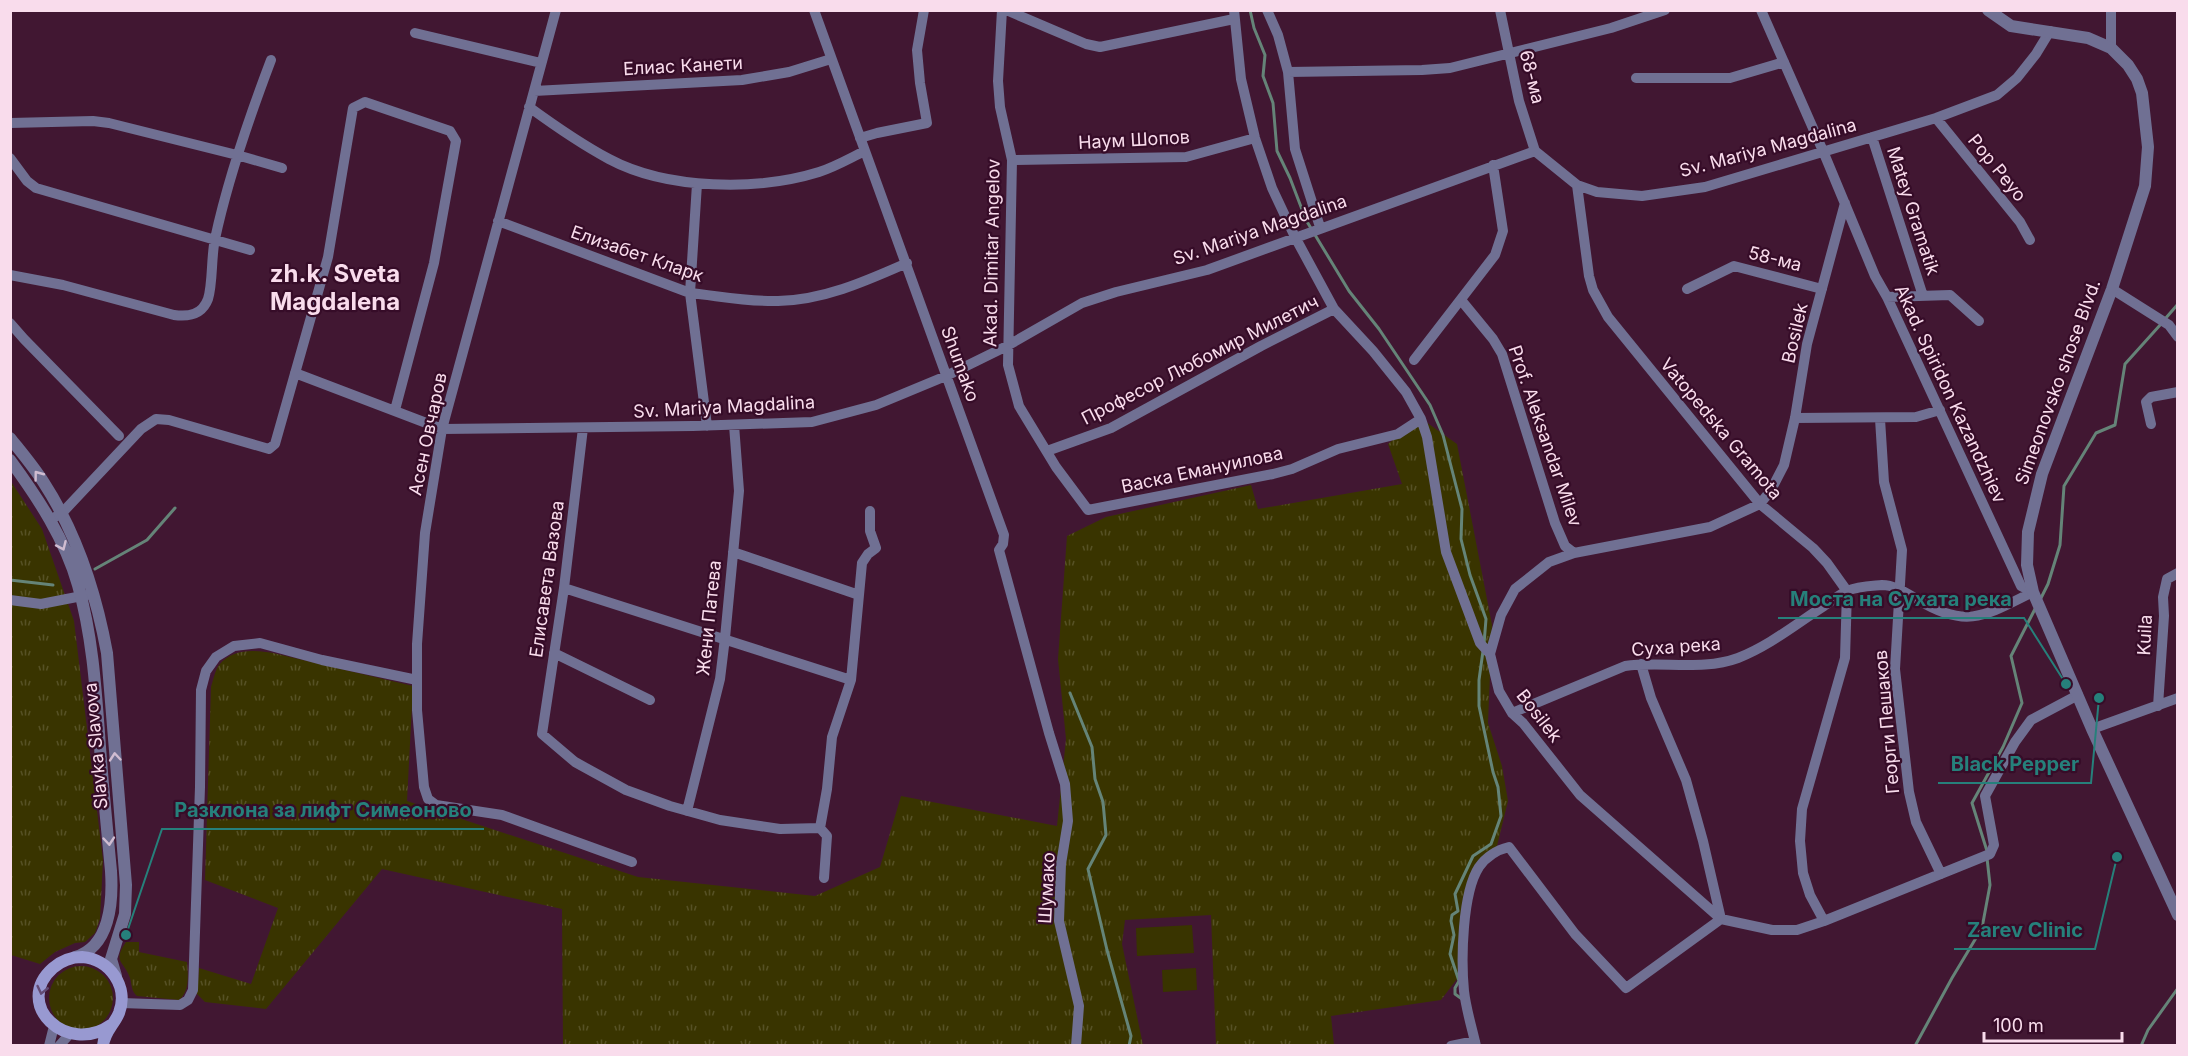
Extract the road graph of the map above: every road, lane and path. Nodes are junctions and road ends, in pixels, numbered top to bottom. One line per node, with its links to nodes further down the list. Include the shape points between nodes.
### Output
1 (556, 10): 19 (street, Асен Овчаров)
2 (814, 10): 16 (street, Shumako)
3 (924, 10): 27 (street, via 917,50 927,123)
4 (1004, 10): 11 (street, via 1100,47); 34 (street, Akad. Dimitar Angelov, via 998,81)
5 (1267, 10): 20 (street)
6 (1500, 10): 15 (street, 68-ма)
7 (1665, 10): 15 (street, via 1611,28)
8 (1761, 10): 18 (street)
9 (1988, 10): 12 (street, Simeonovsko shose Blvd., via 2011,26)
10 (2111, 10): 14 (street)
11 (1234, 15): 28 (street, via 1241,79)
12 (2050, 31): 14 (street, Simeonovsko shose Blvd., via 2088,38); 24 (street, Sv. Mariya Magdalina, via 2017,78 1996,95)
13 (415, 33): 19 (street)
14 (2111, 48): 50 (street, Simeonovsko shose Blvd., via 2128,65 2142,93 2148,160 2145,186)
15 (1508, 52): 20 (street, via 1450,68); 30 (street, 68-ма)
16 (831, 59): 22 (street, Елиас Канети, via 789,72 742,80); 27 (street, Shumako)
17 (271, 60): 32 (street)
18 (1784, 62): 21 (street, via 1730,78); 31 (street)
19 (541, 63): 22 (street, Асен Овчаров)
20 (1288, 72): 41 (street, via 1295,149)
21 (1636, 78)
22 (534, 91): 23 (street, Асен Овчаров)
23 (530, 106): 37 (street, via 566,134 611,160 646,173); 40 (street, Асен Овчаров)
24 (1936, 118): 26 (street, Sv. Mariya Magdalina); 43 (street, Pop Peyo, via 2020,222)
25 (10, 123): 32 (street, via 109,123)
26 (1872, 137): 31 (street, Sv. Mariya Magdalina); 52 (street, Matey Gramatik)
27 (860, 138): 29 (street, Shumako)
28 (1255, 138): 34 (street, Наум Шопов, via 1186,157); 42 (street)
29 (865, 151): 37 (street, via 797,178 744,185); 46 (street, Shumako)
30 (1534, 151): 35 (street, Sv. Mariya Magdalina); 38 (street, Sv. Mariya Magdalina)
31 (1824, 151): 38 (street, Sv. Mariya Magdalina, via 1705,187 1642,196 1597,192); 39 (street)
32 (237, 155): 36 (street); 44 (street)
33 (10, 158): 44 (street, via 36,188)
34 (1012, 160): 59 (street, Akad. Dimitar Angelov)
35 (1492, 165): 41 (street, Sv. Mariya Magdalina); 54 (street, via 1503,231 1495,255)
36 (282, 168)
37 (697, 184): 51 (street)
38 (1577, 185): 78 (street, Vatopedska Gramota, via 1593,290 1608,316)
39 (1845, 202): 49 (street, Bosilek); 53 (street, Akad. Spiridon Kazandzhiev)
40 (498, 221): 51 (street, Елизабет Кларк); 73 (street, Асен Овчаров)
41 (1320, 227): 42 (street, Sv. Mariya Magdalina)
42 (1295, 237): 55 (street); 59 (street, Sv. Mariya Magdalina, via 1207,270 1082,303)
43 (2030, 240)
44 (214, 241): 45 (street); 47 (street, via 208,299 188,317)
45 (250, 250)
46 (907, 263): 51 (street, Елизабет Кларк, via 814,297 778,301); 62 (street, Shumako)
47 (10, 275)
48 (1688, 289): 49 (street, 58-ма, via 1734,266)
49 (1822, 289): 66 (street, Bosilek, via 1807,344)
50 (2112, 289): 58 (street, via 2169,325); 89 (street, Simeonovsko shose Blvd., via 2033,506 2027,565)
51 (690, 293): 70 (street)
52 (1923, 296): 53 (street); 56 (street, via 1950,295)
53 (1887, 297): 65 (street, Akad. Spiridon Kazandzhiev)
54 (1461, 300): 60 (street); 84 (street, Prof. Aleksandar Milev, via 1502,354 1555,523 1566,546)
55 (1334, 309): 67 (street, via 1406,392); 76 (street, Професор Любомир Милетич, via 1111,428)
56 (1979, 321)
57 (10, 323): 74 (street)
58 (2178, 337)
59 (1007, 346): 62 (street, Sv. Mariya Magdalina); 76 (street, Akad. Dimitar Angelov, via 1014,393)
60 (1414, 360)
61 (295, 373): 64 (street); 64 (street, via 328,257 353,108 365,102 450,131 456,141 434,263); 81 (street, via 275,444 269,449 156,419 141,429)
62 (946, 376): 71 (street, Sv. Mariya Magdalina, via 876,405 812,422); 123 (street, Shumako, via 1004,535 999,550 1065,784 1067,833 1058,908 1060,932 1079,1006)
63 (2178, 392): 69 (street, via 2151,397 2146,402)
64 (396, 410): 73 (street)
65 (1940, 410): 68 (street, via 1916,417); 89 (street, Akad. Spiridon Kazandzhiev, via 2021,586)
66 (1795, 418): 68 (street); 78 (street, Bosilek, via 1784,465)
67 (1421, 419): 79 (street, Васка Емануилова, via 1398,434 1338,448 1292,469); 96 (street, via 1446,552 1480,643)
68 (1880, 419): 87 (street, Георги Пешаков, via 1884,482 1902,550)
69 (2151, 424)
70 (707, 426): 71 (street, Sv. Mariya Magdalina); 72 (street, Sv. Mariya Magdalina)
71 (734, 426): 83 (street, Жени Патева, via 739,491)
72 (584, 428): 73 (street, Sv. Mariya Magdalina); 86 (street, Елисавета Вазова)
73 (442, 429): 98 (street, Асен Овчаров, via 426,533)
74 (119, 436)
75 (10, 438): 81 (street, Slavka Slavova, one-way to 75)
76 (1047, 451): 79 (street, Akad. Dimitar Angelov)
77 (10, 460): 82 (street, Slavka Slavova)
78 (1760, 504): 84 (street, via 1710,527); 88 (street, Vatopedska Gramota, via 1813,548)
79 (1088, 510)
80 (870, 511): 91 (street, via 870,531 876,548 862,563)
81 (62, 513): 82 (street); 90 (street, Slavka Slavova)
82 (50, 520): 92 (street, Slavka Slavova, one-way to 92)
83 (733, 552): 91 (street); 94 (street, Жени Патева)
84 (1574, 553): 96 (street, via 1549,562 1515,589)
85 (2178, 573): 103 (street, Kuila, via 2167,579 2163,597)
86 (564, 588): 94 (street); 95 (street, Елисавета Вазова)
87 (1901, 590): 88 (street, Суха река, via 1887,585); 89 (street, Суха река, via 1935,610 1959,618 1986,615); 109 (street, Георги Пешаков, via 1895,669 1909,792 1916,822)
88 (1847, 591): 97 (street, Суха река, via 1763,646 1736,659 1707,664); 113 (street, via 1845,658 1802,809 1803,873)
89 (2033, 592): 100 (street, Simeonovsko shose Blvd.)
90 (95, 594): 92 (street); 115 (street, Slavka Slavova, one-way to 90, via 111,959 125,914 126,885 107,652)
91 (859, 595): 99 (street)
92 (80, 597): 93 (street, via 41,604); 114 (street, Slavka Slavova, one-way to 114, via 93,655 112,886 105,927 96,945)
93 (10, 600)
94 (725, 638): 99 (street); 106 (street, Жени Патева, via 720,679)
95 (554, 653): 102 (street); 106 (street, Елисавета Вазова, via 542,734 575,762 626,790)
96 (1490, 654): 104 (street, Bosilek, via 1499,691)
97 (1641, 664): 104 (street, Суха река, via 1625,666); 112 (street, via 1686,780)
98 (417, 680): 108 (street, Асен Овчаров, via 421,770 428,799 436,805 502,815); 116 (street, via 260,643 234,645 216,657 206,671 201,690 193,990 180,1005)
99 (851, 680): 107 (street, via 832,737)
100 (2078, 695): 105 (street, Simeonovsko shose Blvd.); 109 (street, via 2031,720 2015,742 1986,796 1994,845 1986,856)
101 (2178, 698): 103 (street)
102 (650, 700)
103 (2158, 706): 105 (street)
104 (1512, 713): 112 (street, Bosilek, via 1580,795)
105 (2092, 729): 111 (street, Simeonovsko shose Blvd.)
106 (687, 811): 107 (street, via 780,829)
107 (820, 828): 110 (street, via 827,836)
108 (632, 862)
109 (1941, 874): 113 (street)
110 (824, 878)
111 (2178, 915)
112 (1720, 920): 113 (street, via 1772,930 1797,930); 120 (street, via 1626,988 1575,934 1509,847 1496,850 1479,868 1463,926 1464,993)
113 (1824, 921)
114 (70, 958): 115 (main road, via 94,959 108,967); 118 (main road, one-way to 118, via 55,966 41,985 41,1009)
115 (117, 980): 116 (main road)
116 (121, 1003): 117 (main road)
117 (111, 1026): 119 (main road, via 91,1038); 122 (main road)
118 (53, 1030): 119 (main road); 121 (street)
119 (71, 1042)
120 (1476, 1043): 124 (street)
121 (49, 1046)
122 (103, 1046)
123 (1076, 1046)
124 (1451, 1046)

